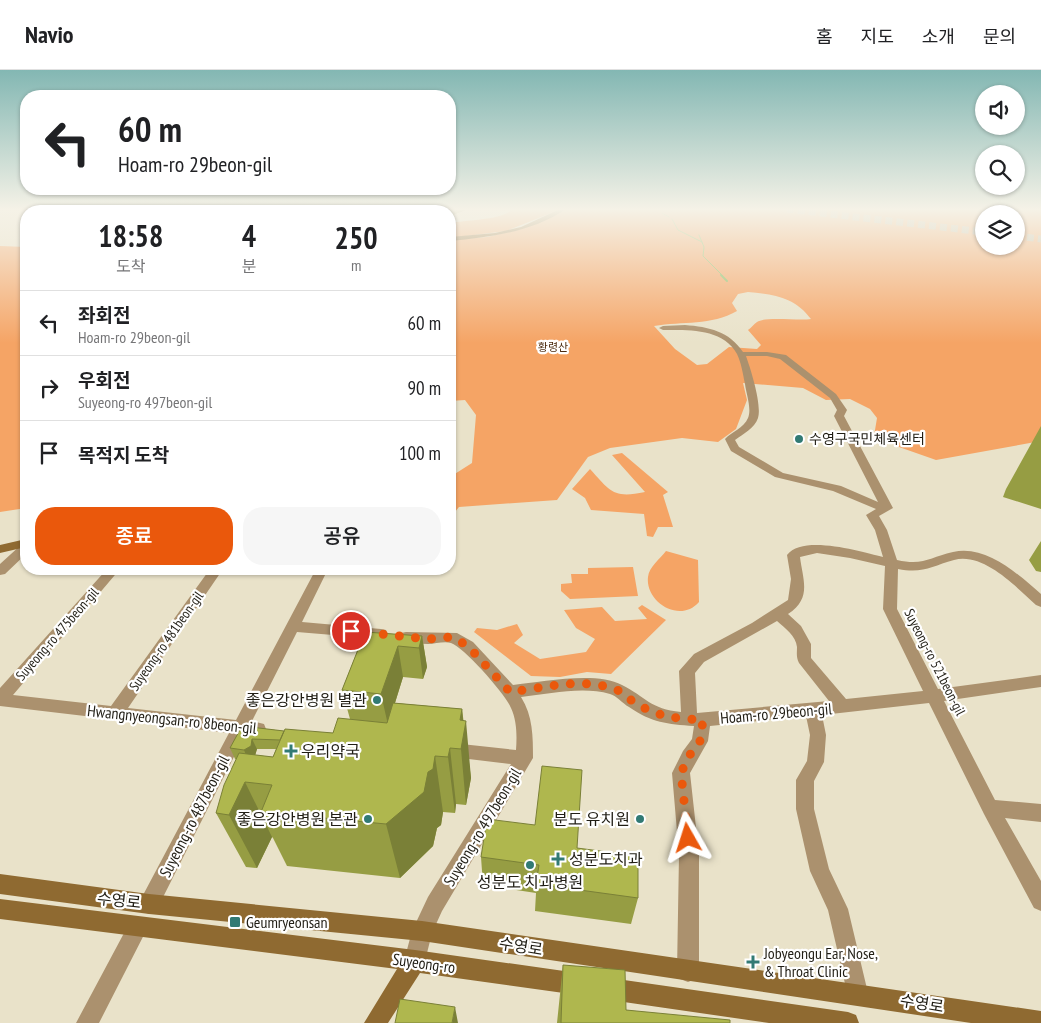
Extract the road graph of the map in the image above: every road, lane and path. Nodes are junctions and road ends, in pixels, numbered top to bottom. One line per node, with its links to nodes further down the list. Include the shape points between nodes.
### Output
1 (663, 328): 2 (street, via 711,331 728,338)
2 (741, 354): 3 (street, via 783,357 833,396 842,410 839,416); 3 (street, via 754,411 753,420 730,439 735,449 779,476 837,488)
3 (887, 508): 7 (street, Suyeong-ro 521beon-gil, via 872,515 881,530)
4 (20, 546): 5 (main road)
5 (0, 549)
6 (20, 551): 8 (street)
7 (892, 564): 12 (street, via 914,568 956,555 979,558 1012,576); 13 (street, via 820,548 798,551 793,555 798,579 797,594 794,603); 17 (street, Suyeong-ro 521beon-gil, via 890,610)
8 (0, 571)
9 (109, 575): 18 (street, Suyeong-ro 475beon-gil)
10 (213, 575): 21 (street, Suyeong-ro 481beon-gil)
11 (319, 575): 14 (street, Suyeong-ro 487beon-gil)
12 (1041, 602)
13 (778, 613): 19 (street, Hoam-ro 29beon-gil, via 796,630 804,644 804,659); 22 (street, via 699,658 686,671)
14 (293, 626): 16 (street, Suyeong-ro 497beon-gil, via 428,639 452,637 468,646); 23 (street, Suyeong-ro 487beon-gil)
15 (1041, 681): 17 (street, Hoam-ro 29beon-gil)
16 (510, 692): 22 (street, Hoam-ro 29beon-gil, via 595,685 616,689 635,704 662,717); 26 (street, Suyeong-ro 497beon-gil, via 519,706)
17 (934, 697): 19 (street, Hoam-ro 29beon-gil); 27 (street, Suyeong-ro 521beon-gil)
18 (0, 699): 21 (street, Hwangnyeongsan-ro 8beon-gil)
19 (842, 706): 20 (street, Hoam-ro 29beon-gil)
20 (814, 710): 22 (street, Hoam-ro 29beon-gil); 37 (street, via 818,735 815,762 805,780 805,809 820,871 838,909)
21 (115, 713): 23 (street, Hwangnyeongsan-ro 8beon-gil)
22 (696, 719): 36 (street, via 700,741 681,773 689,855)
23 (240, 727): 24 (street, Hwangnyeongsan-ro 8beon-gil); 31 (street, Suyeong-ro 487beon-gil)
24 (270, 730)
25 (436, 748): 26 (street)
26 (524, 758): 34 (street, Suyeong-ro 497beon-gil, via 435,904)
27 (990, 808): 28 (street); 30 (street, Suyeong-ro 521beon-gil)
28 (1041, 813)
29 (0, 884): 31 (main road, 수영로)
30 (1041, 901)
31 (149, 904): 34 (main road, 수영로)
32 (0, 909): 33 (main road, Suyeong-ro)
33 (138, 927): 35 (main road, Suyeong-ro); 40 (street)
34 (422, 931): 35 (street, Suyeong-ro 497beon-gil); 36 (main road, 수영로)
35 (415, 961): 38 (main road, Suyeong-ro); 41 (main road)
36 (688, 971): 37 (main road, 수영로)
37 (857, 994): 39 (main road, 수영로)
38 (755, 1016): 42 (main road, Suyeong-ro)
39 (1041, 1022)
40 (87, 1023)
41 (375, 1023)
42 (848, 1023)

